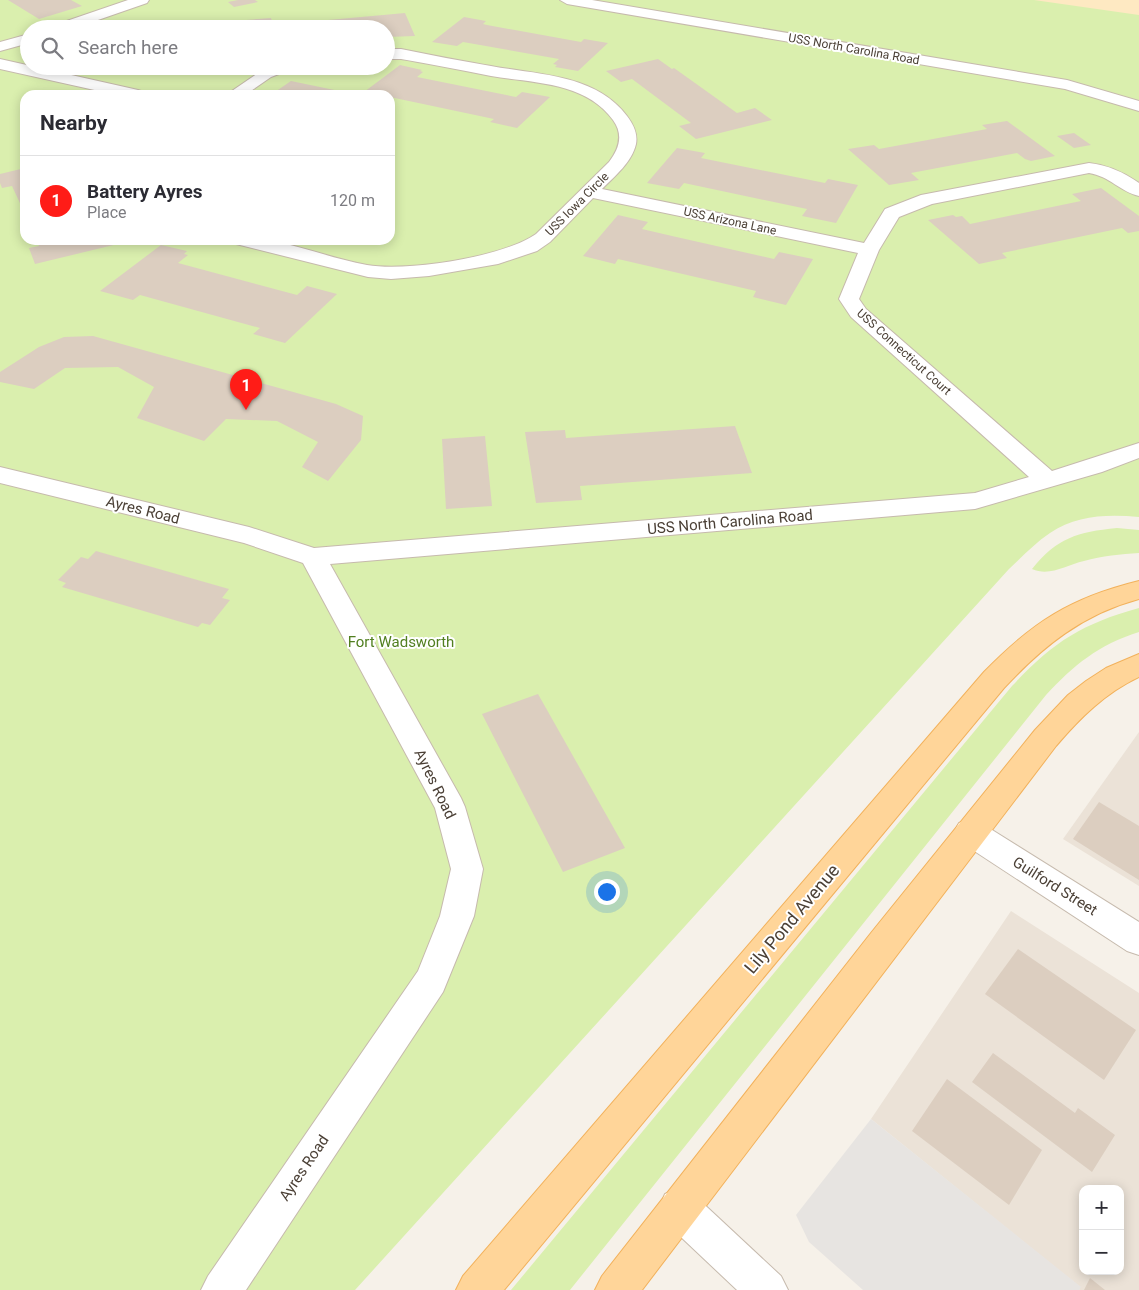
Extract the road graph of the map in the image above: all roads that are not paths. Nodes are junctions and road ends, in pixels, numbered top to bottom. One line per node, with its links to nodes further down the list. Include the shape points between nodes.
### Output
1 (142, 0): 3 (street)
2 (567, 0): 15 (street, USS North Carolina Road, via 1067,85)
3 (83, 20)
4 (5, 30): 5 (street)
5 (20, 37)
6 (20, 41): 7 (street)
7 (0, 47)
8 (395, 54): 17 (street, USS Iowa Circle, via 561,83 598,96 620,116 628,130 629,144 625,154)
9 (0, 64): 10 (street)
10 (20, 68)
11 (49, 75): 13 (street)
12 (264, 75): 14 (street)
13 (116, 90)
14 (242, 90)
15 (1139, 106)
16 (1139, 191): 19 (street, USS Connecticut Court, via 1110,172 1089,168 927,199 892,212)
17 (591, 192): 18 (street, USS Iowa Circle, via 543,238 530,246 498,258 429,270 401,273 368,271); 19 (street, USS Arizona Lane)
18 (263, 245)
19 (869, 250): 22 (street, USS Connecticut Court, via 849,299 858,313)
20 (1139, 450): 22 (street, USS North Carolina Road)
21 (0, 475): 23 (street, Ayres Road, via 249,536)
22 (1048, 481): 23 (street, USS North Carolina Road, via 974,501)
23 (313, 557): 29 (street, Ayres Road, via 450,807 467,868 457,916 431,981)
24 (1139, 590): 30 (main road, Lily Pond Avenue, via 1084,607 1063,618 1020,652)
25 (1139, 664): 26 (main road, via 1100,683 1069,711)
26 (970, 832): 27 (street, Guilford Street); 28 (main road)
27 (1139, 940)
28 (679, 1208): 31 (main road); 32 (street)
29 (222, 1290)
30 (477, 1290)
31 (616, 1290)
32 (767, 1290)

